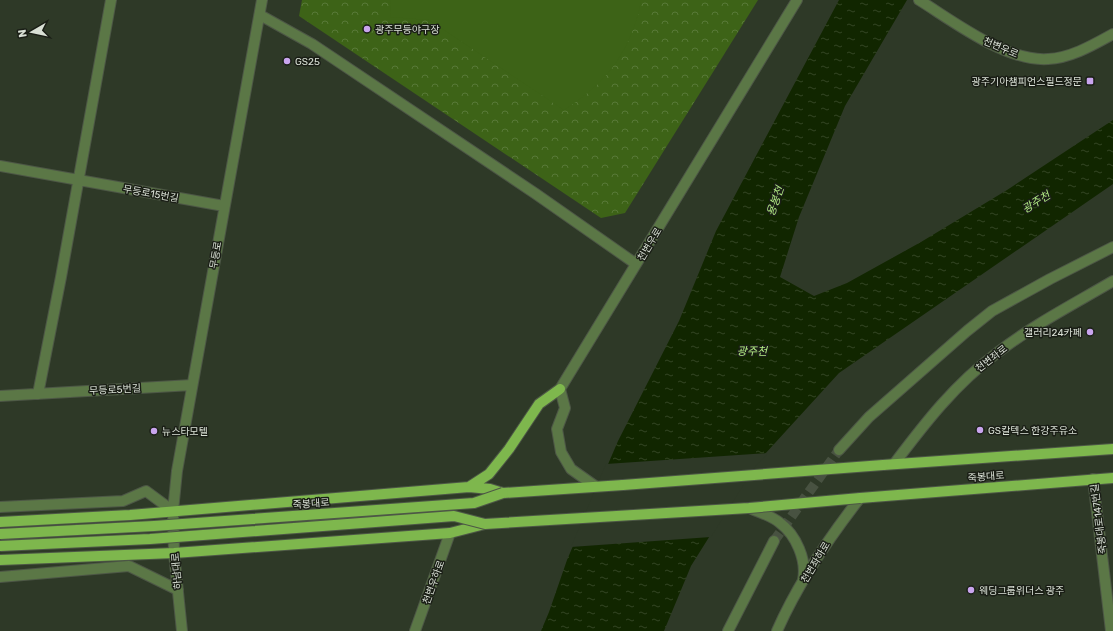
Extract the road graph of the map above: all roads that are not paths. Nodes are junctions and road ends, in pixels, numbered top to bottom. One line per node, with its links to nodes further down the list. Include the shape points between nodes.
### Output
1 (111, 0): 8 (street)
2 (262, 0): 5 (street, 무등로)
3 (797, 0): 11 (street, 천변우로)
4 (919, 0): 6 (street, 천변우로, via 977,36 1028,58 1048,59 1066,56)
5 (260, 15): 9 (street, 무등로); 11 (street, via 312,44)
6 (1113, 34)
7 (0, 166): 8 (street, 무등로15번길)
8 (79, 181): 9 (street, 무등로15번길); 15 (street)
9 (224, 206): 13 (street, 무등로)
10 (1113, 247): 18 (street, via 992,311 869,417)
11 (636, 264): 14 (street, 천변우로)
12 (1113, 281): 19 (street, 천변좌로, via 1021,336 978,368 940,404)
13 (192, 385): 15 (street, 무등로5번길); 28 (street, 무등로, via 176,471)
14 (560, 389): 22 (street, via 565,408 557,429 561,452 571,469); 23 (main road, via 539,404 490,474)
15 (38, 394): 16 (street, 무등로5번길)
16 (0, 396)
17 (1113, 449): 19 (main road, 죽봉대로)
18 (839, 450)
19 (894, 464): 22 (main road, 죽봉대로, bridge)
20 (1113, 478): 21 (main road, 죽봉대로)
21 (1093, 479): 25 (main road, 죽봉대로); 44 (street, 죽봉대로147번길)
22 (595, 486): 24 (main road, 죽봉대로)
23 (469, 487): 24 (main road); 28 (main road)
24 (503, 493): 32 (main road, 죽봉대로, bridge, via 474,503 154,526)
25 (860, 498): 27 (main road, 죽봉대로, bridge); 38 (street, 천변좌하로, via 836,529)
26 (0, 507): 28 (street, via 123,501 146,491)
27 (749, 508): 30 (main road, 죽봉대로, bridge); 38 (street, via 779,522 791,532 805,569)
28 (173, 511): 29 (main road); 35 (street, 하남대로)
29 (0, 522)
30 (485, 524): 31 (main road); 34 (main road, bridge, via 454,516 150,539)
31 (450, 533): 35 (main road); 41 (street, 천변우하로)
32 (0, 534)
33 (774, 541): 42 (street)
34 (0, 546)
35 (174, 553): 36 (main road); 39 (street, 하남대로)
36 (0, 560)
37 (0, 577): 39 (street, via 129,566)
38 (803, 582): 43 (street, 천변좌하로)
39 (178, 590): 40 (street, 하남대로)
40 (182, 631)
41 (415, 631)
42 (728, 631)
43 (778, 631)
44 (1111, 631)

